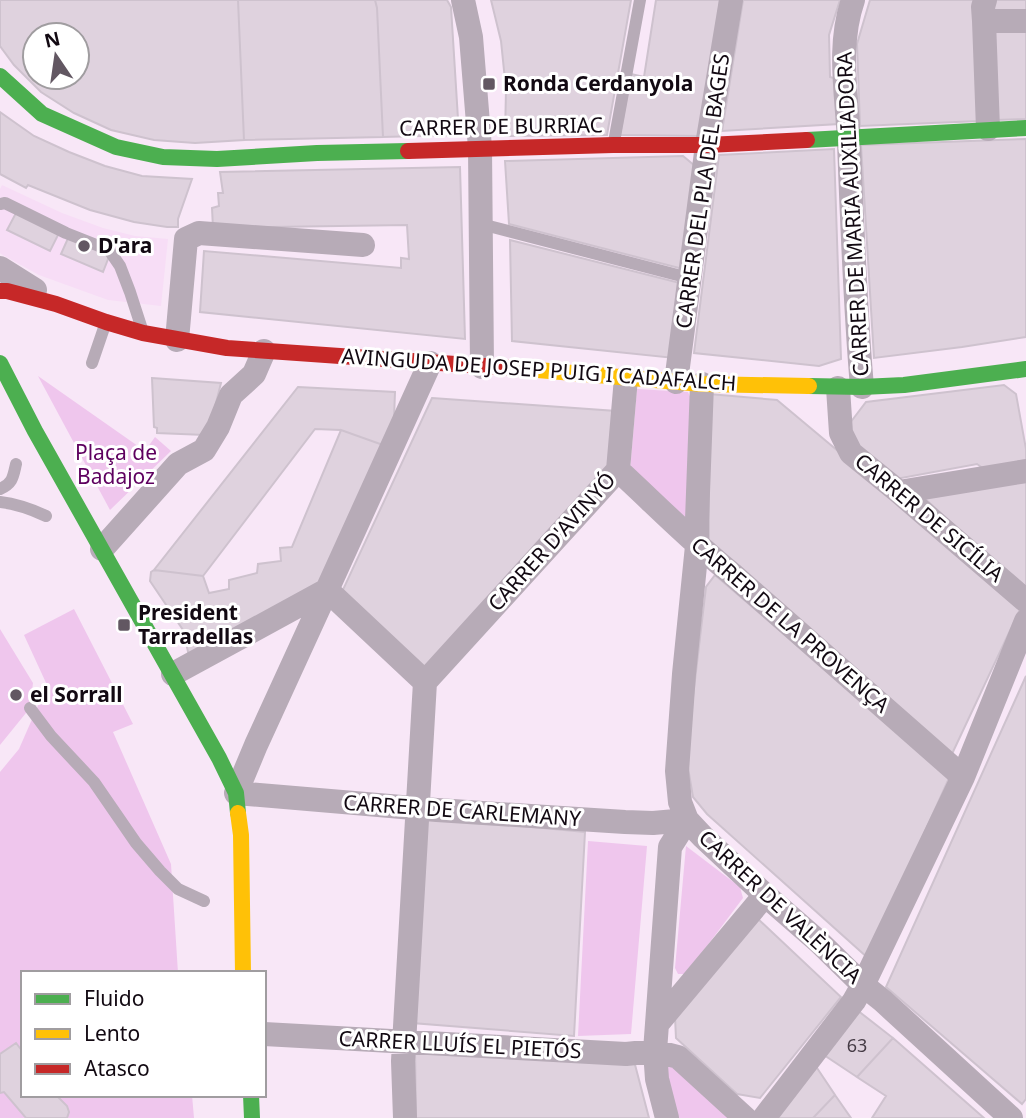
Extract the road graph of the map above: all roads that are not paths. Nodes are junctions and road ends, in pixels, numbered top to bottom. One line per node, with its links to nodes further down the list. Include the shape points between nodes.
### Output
1 (463, 0): 13 (street, via 471,37)
2 (640, 0): 11 (lane)
3 (731, 0): 12 (street, CARRER DEL PLA DEL BAGES)
4 (853, 0): 10 (street, CARRER DE MARIA AUXILIADORA, via 844,55)
5 (985, 10): 6 (street); 9 (street)
6 (1026, 21)
7 (0, 76): 13 (street, CARRER DE BURRIAC, via 42,114 116,147 163,157 217,159)
8 (1026, 128): 9 (street, CARRER DE BURRIAC)
9 (988, 129): 10 (street, CARRER DE BURRIAC)
10 (849, 138): 12 (street, CARRER DE BURRIAC); 34 (street, CARRER DE MARIA AUXILIADORA, via 855,302)
11 (613, 145): 12 (street, CARRER DE BURRIAC); 13 (street, CARRER DE BURRIAC)
12 (707, 145): 18 (street, CARRER DEL PLA DEL BAGES)
13 (480, 148): 15 (street)
14 (0, 204): 23 (lane, via 108,250 120,266)
15 (481, 224): 18 (lane); 29 (street)
16 (363, 245): 24 (street, via 199,233 186,239)
17 (0, 268): 20 (street, AVINGUDA DE JOSEP PUIG I CADAFALCH)
18 (689, 278): 32 (street, CARRER DEL PLA DEL BAGES)
19 (0, 291): 20 (street, AVINGUDA DE JOSEP PUIG I CADAFALCH)
20 (56, 304): 21 (street, via 24,302); 22 (street, AVINGUDA DE JOSEP PUIG I CADAFALCH)
21 (0, 310)
22 (106, 322): 23 (street, AVINGUDA DE JOSEP PUIG I CADAFALCH); 27 (lane)
23 (143, 333): 24 (street, AVINGUDA DE JOSEP PUIG I CADAFALCH)
24 (177, 340): 25 (street, AVINGUDA DE JOSEP PUIG I CADAFALCH)
25 (264, 351): 28 (street, AVINGUDA DE JOSEP PUIG I CADAFALCH); 45 (street, via 254,374 231,395 204,450 178,464)
26 (0, 363): 36 (street)
27 (92, 363)
28 (429, 363): 29 (street, AVINGUDA DE JOSEP PUIG I CADAFALCH); 46 (street)
29 (482, 367): 31 (street, AVINGUDA DE JOSEP PUIG I CADAFALCH)
30 (1026, 369): 34 (street, AVINGUDA DE JOSEP PUIG I CADAFALCH, via 904,385)
31 (626, 378): 32 (street, AVINGUDA DE JOSEP PUIG I CADAFALCH); 38 (street, CARRER D'AVINYÓ)
32 (676, 382): 33 (street, AVINGUDA DE JOSEP PUIG I CADAFALCH)
33 (702, 384): 34 (street, AVINGUDA DE JOSEP PUIG I CADAFALCH); 44 (street, CARRER DE VALÈNCIA)
34 (850, 387): 41 (street, CARRER DE SICÍLIA, via 841,433 851,453)
35 (0, 392): 36 (street)
36 (35, 431): 45 (street)
37 (16, 464): 40 (lane, via 8,485)
38 (618, 470): 44 (street, CARRER DE LA PROVENÇA); 50 (street, CARRER D'AVINYÓ)
39 (1026, 471): 41 (street)
40 (0, 489)
41 (899, 492): 47 (street, CARRER DE SICÍLIA)
42 (0, 502): 43 (lane)
43 (46, 516)
44 (697, 546): 52 (street, CARRER DE LA PROVENÇA); 55 (street, CARRER DE VALÈNCIA, via 677,771)
45 (102, 549): 49 (street)
46 (327, 590): 49 (street); 50 (street); 53 (street)
47 (1026, 601)
48 (1026, 621): 52 (street)
49 (173, 674): 53 (street)
50 (425, 682): 54 (street)
51 (30, 708): 57 (lane, via 94,782 160,871 178,888)
52 (964, 777): 59 (street)
53 (236, 793): 54 (street, CARRER DE CARLEMANY); 58 (street)
54 (418, 809): 55 (street, CARRER DE CARLEMANY, via 625,822); 62 (street)
55 (687, 820): 56 (street, CARRER DE VALÈNCIA); 60 (street, via 670,847)
56 (765, 895): 59 (street, CARRER DE VALÈNCIA); 60 (street)
57 (204, 901)
58 (243, 971)
59 (863, 985): 70 (street); 71 (street, CARRER DE VALÈNCIA)
60 (658, 1023): 63 (street)
61 (266, 1034): 62 (street, CARRER LLUÍS EL PIETÓS)
62 (404, 1042): 63 (street, CARRER LLUÍS EL PIETÓS, via 626,1054); 67 (street)
63 (655, 1051): 68 (street); 69 (street, via 678,1057)
64 (251, 1097): 66 (street)
65 (1026, 1107): 71 (street)
66 (252, 1118)
67 (405, 1118)
68 (667, 1118)
69 (745, 1118)
70 (764, 1118)
71 (1013, 1118)

